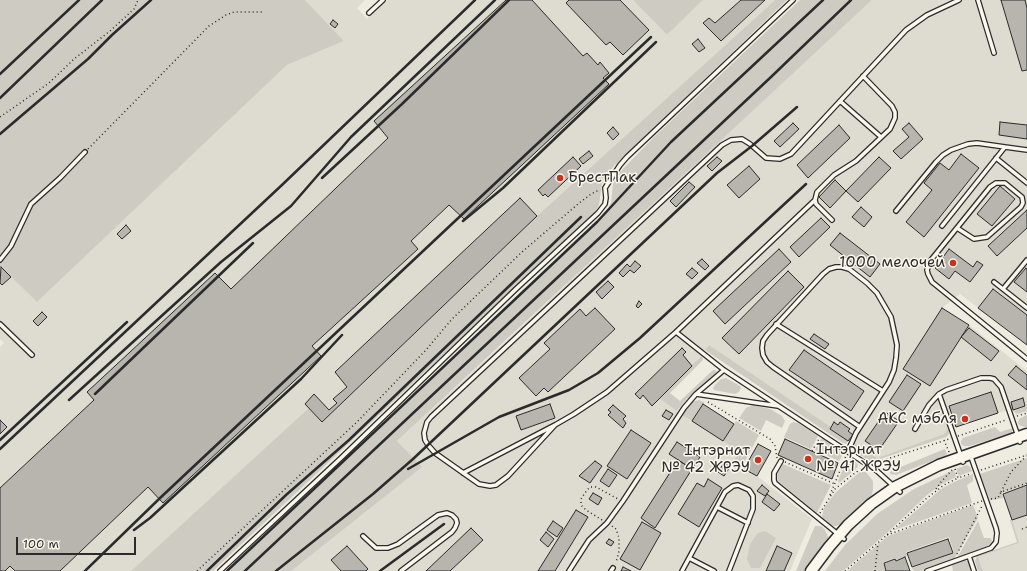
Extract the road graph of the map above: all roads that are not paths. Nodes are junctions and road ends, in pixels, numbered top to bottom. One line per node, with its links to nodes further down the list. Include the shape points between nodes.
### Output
1 (383, 0): 5 (lane)
2 (793, 0): 50 (lane, via 627,157 605,188 605,204 598,213)
3 (959, 0): 7 (lane, via 915,22)
4 (978, 0): 6 (lane)
5 (369, 14)
6 (994, 53)
7 (863, 76): 8 (lane); 9 (lane, via 889,101 895,112 890,129)
8 (840, 101): 9 (lane); 42 (lane, via 795,151 786,157 766,158 742,139 731,140 722,145 431,417 424,433 425,440 435,453)
9 (881, 137): 15 (lane, via 856,161 834,175 817,192)
10 (1005, 147): 11 (lane); 13 (lane); 16 (lane, via 977,143 951,150 936,162)
11 (1027, 150)
12 (85, 152): 20 (lane, via 31,204 11,246)
13 (996, 158): 14 (lane); 18 (lane)
14 (1027, 183)
15 (815, 200): 17 (lane, via 819,208); 27 (lane)
16 (896, 210)
17 (832, 220)
18 (942, 226)
19 (957, 228): 19 (lane, via 974,239 987,238 1021,207 1022,197 1004,183 996,183); 29 (lane, via 929,262 929,278 952,300)
20 (0, 260)
21 (1027, 260): 23 (lane)
22 (994, 282): 23 (lane)
23 (1004, 290): 24 (lane)
24 (1027, 308)
25 (0, 324): 28 (lane)
26 (776, 324): 31 (lane); 31 (lane, via 829,269 842,266 849,269 877,293 893,324 897,345 896,358 894,370); 36 (lane, via 763,341 766,362)
27 (676, 332): 30 (lane); 35 (lane, via 607,392)
28 (32, 355)
29 (1027, 359)
30 (724, 370): 32 (lane); 34 (lane)
31 (883, 391): 36 (lane)
32 (696, 394): 34 (lane); 52 (lane, via 679,413 623,502 607,523 589,540)
33 (939, 394): 37 (lane, via 929,405); 38 (lane, via 981,378 994,379 1001,387 1012,418); 40 (lane, via 953,437)
34 (779, 406): 39 (lane)
35 (554, 425): 42 (lane); 42 (lane, via 508,476 496,485 484,486)
36 (860, 427): 39 (lane)
37 (915, 429)
38 (1023, 438): 40 (main road)
39 (848, 452): 43 (lane)
40 (966, 458): 43 (main road, via 933,468); 48 (lane, via 976,472 997,533 996,542 991,548)
41 (781, 460): 47 (lane, via 773,476 775,482)
42 (463, 472)
43 (898, 489): 47 (main road, via 860,514)
44 (717, 507): 45 (lane); 45 (lane, via 729,488 738,485 744,487 753,496 754,502); 49 (lane)
45 (748, 523): 55 (lane)
46 (363, 536): 51 (lane, via 376,548 388,548 398,544 438,515 452,515 457,523 452,532)
47 (842, 537): 56 (main road); 57 (main road)
48 (969, 556): 58 (lane); 59 (lane)
49 (689, 558): 53 (lane); 54 (lane)
50 (220, 571)
51 (401, 571)
52 (569, 571)
53 (682, 571)
54 (714, 571)
55 (729, 571)
56 (811, 571)
57 (819, 571)
58 (927, 571)
59 (974, 571)

